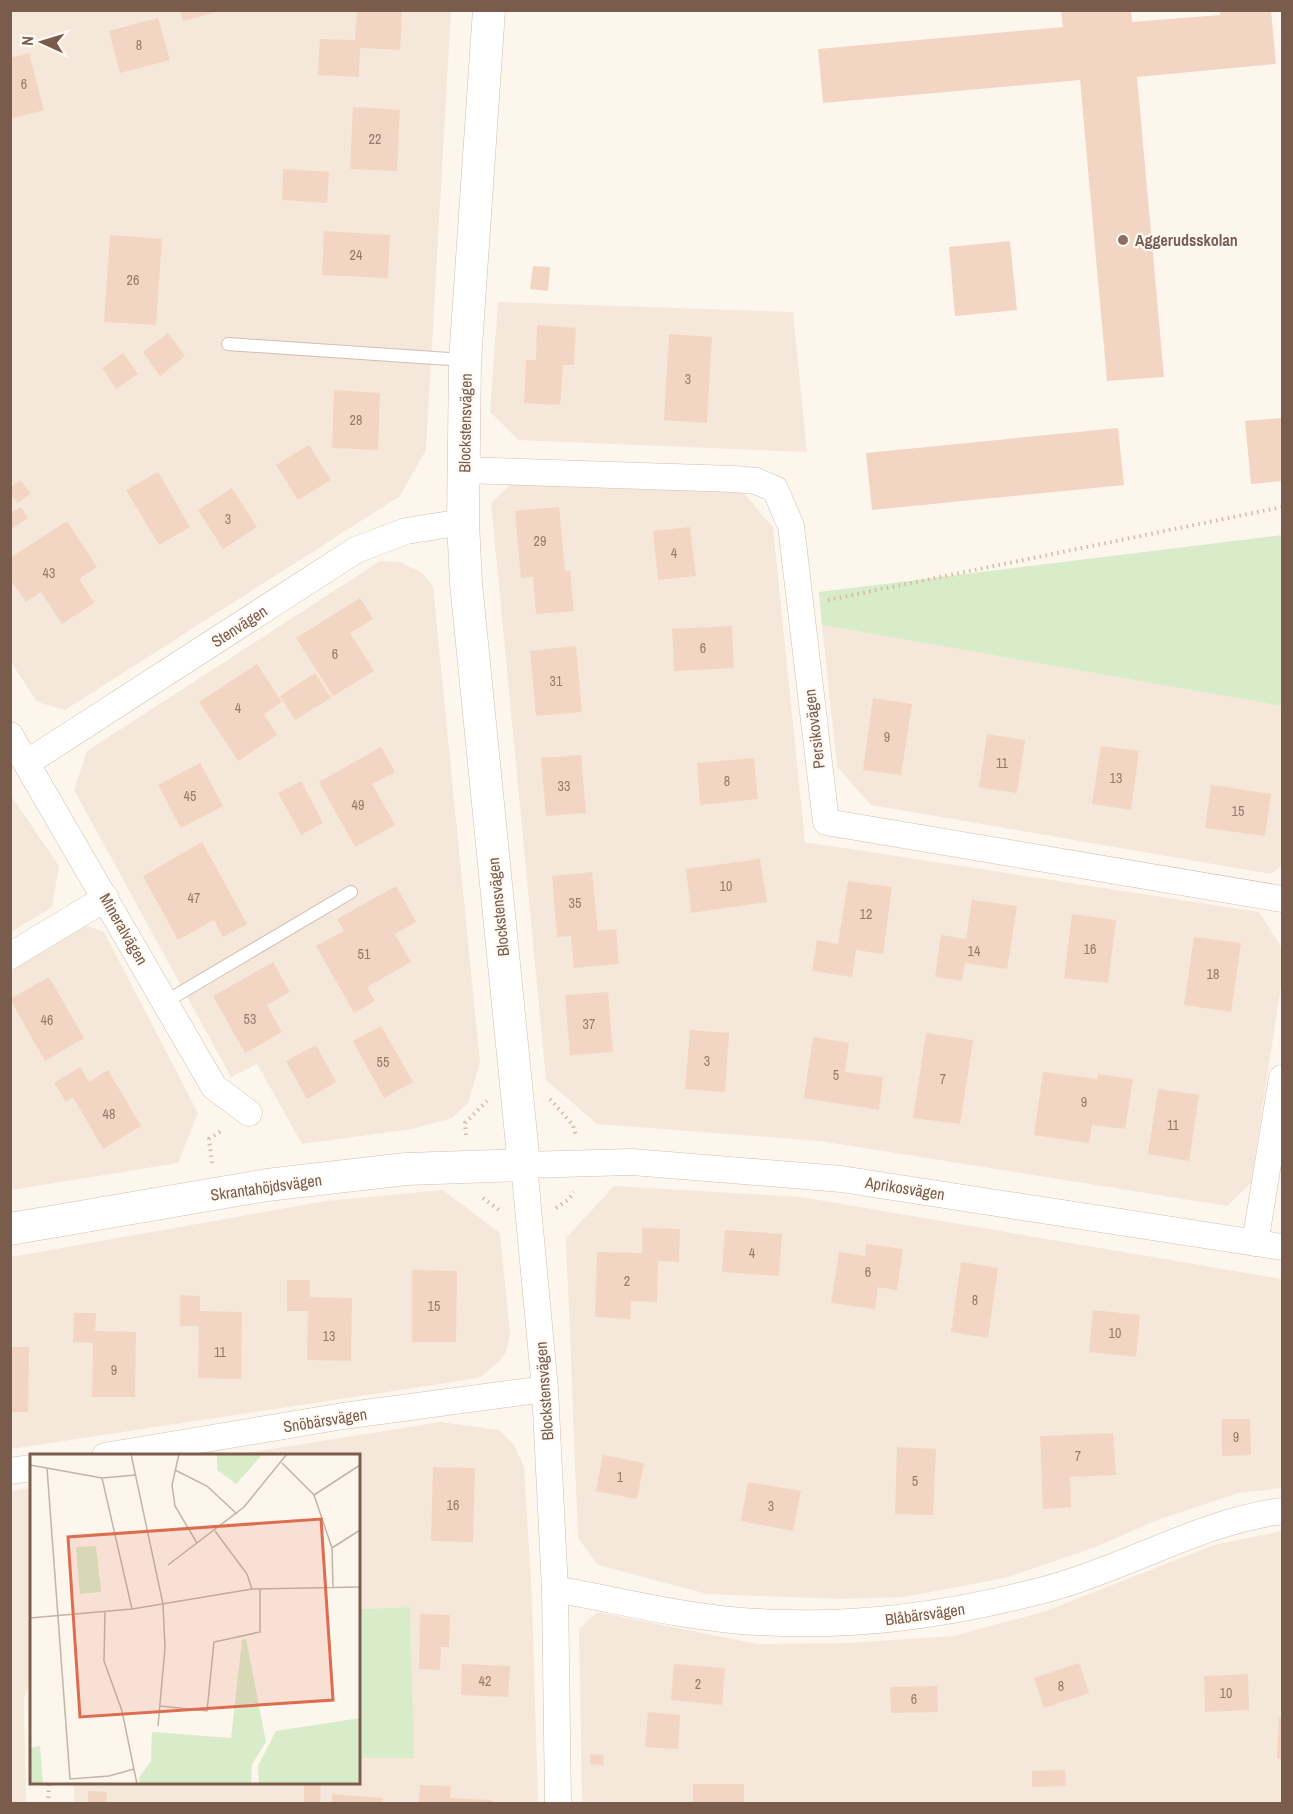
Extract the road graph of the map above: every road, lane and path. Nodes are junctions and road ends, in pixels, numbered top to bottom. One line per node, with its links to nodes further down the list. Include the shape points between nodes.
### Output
1 (489, 10): 3 (street, Blockstensvägen)
2 (228, 344): 3 (lane)
3 (465, 361): 4 (street, Blockstensvägen)
4 (464, 470): 6 (street, Blockstensvägen); 7 (street, Persikovägen, via 756,481 775,489 791,526)
5 (1282, 507): 7 (path)
6 (463, 522): 9 (street, Stenvägen, via 406,531 356,550); 19 (street, Blockstensvägen)
7 (799, 606): 12 (street, Persikovägen, via 826,822)
8 (10, 735): 9 (street, Mineralvägen)
9 (28, 762): 11 (street, Mineralvägen)
10 (351, 892): 14 (lane)
11 (106, 897): 13 (street); 14 (street, Mineralvägen)
12 (1282, 899)
13 (10, 957)
14 (165, 1002): 17 (street, Mineralvägen, via 214,1087)
15 (1282, 1078): 23 (street)
16 (547, 1096): 18 (path, via 573,1125)
17 (249, 1113): 20 (path, via 209,1140)
18 (577, 1164): 19 (street, Aprikosvägen); 21 (path, via 576,1190 569,1199 561,1206); 23 (street, Aprikosvägen, via 632,1162 841,1179)
19 (524, 1165): 20 (street, Skrantahöjdsvägen, via 406,1169); 21 (street, Blockstensvägen)
20 (217, 1194): 22 (street, Skrantahöjdsvägen)
21 (528, 1213): 25 (street, Blockstensvägen)
22 (10, 1229)
23 (1255, 1243): 24 (street, Aprikosvägen)
24 (1282, 1247)
25 (545, 1389): 26 (street, Snöbärsvägen, via 343,1416); 30 (street, Blockstensvägen)
26 (111, 1454)
27 (30, 1468): 28 (street)
28 (10, 1471)
29 (1282, 1511): 30 (street, Blåbärsvägen, via 1221,1526 1053,1587 904,1619 820,1625 741,1621)
30 (555, 1589): 33 (street, Blockstensvägen)
31 (49, 1784): 32 (path)
32 (48, 1803)
33 (558, 1803)

